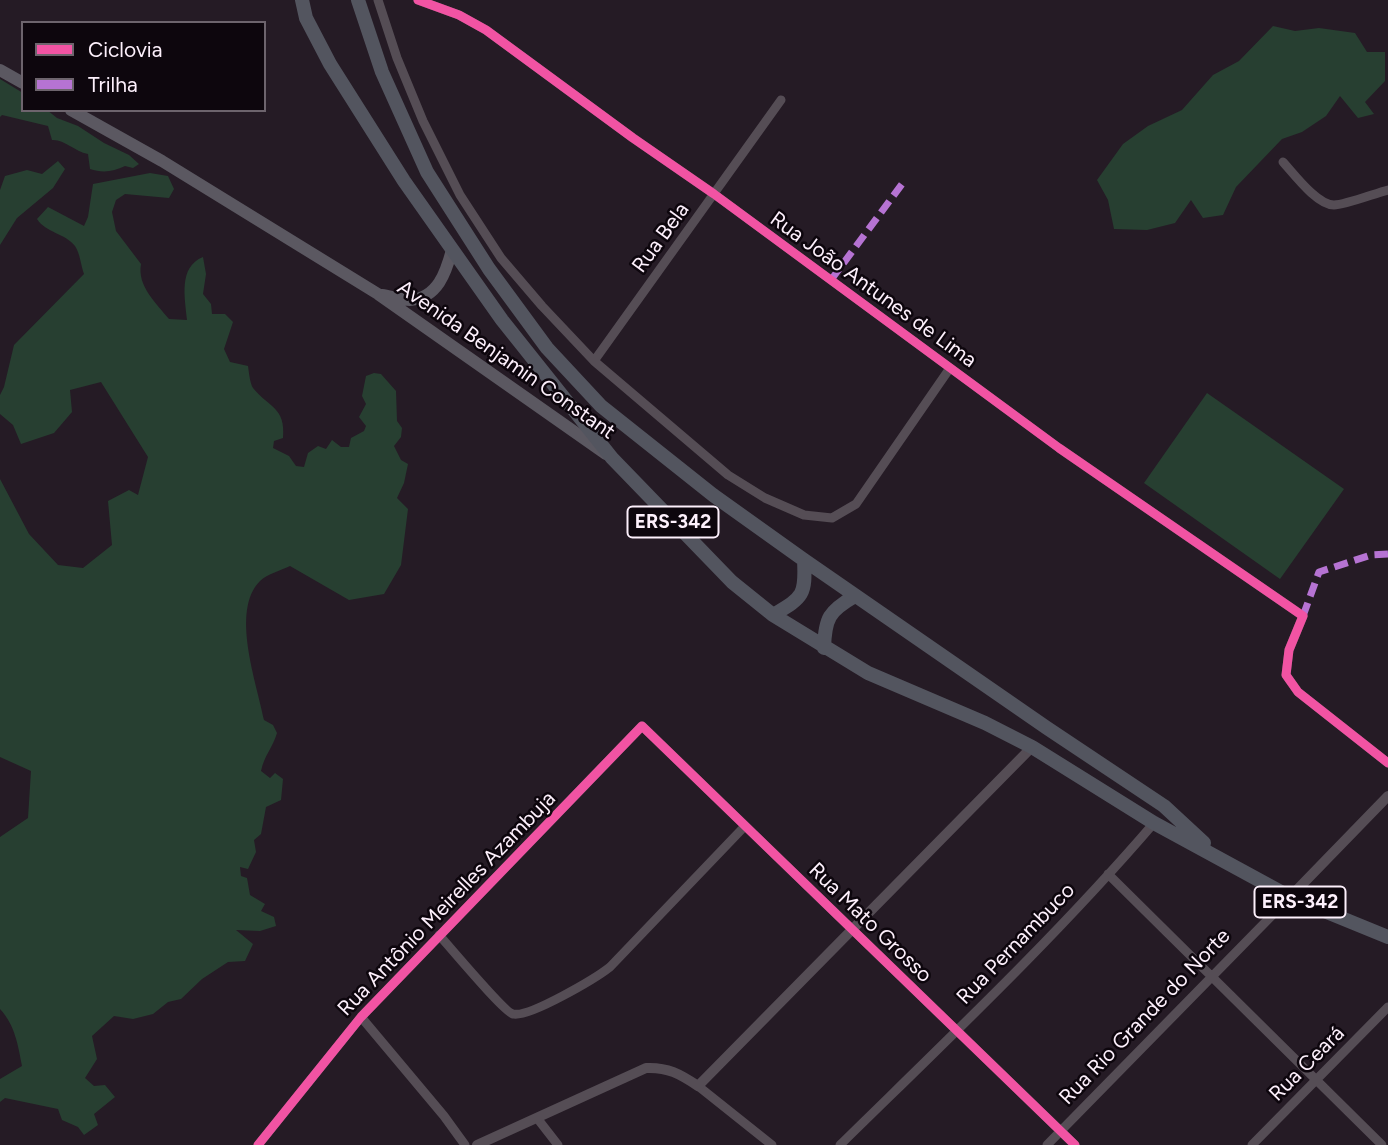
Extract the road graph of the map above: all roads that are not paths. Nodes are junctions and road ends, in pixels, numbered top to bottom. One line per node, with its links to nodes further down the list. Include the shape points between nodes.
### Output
1 (302, 0): 12 (main road, ERS-342, via 306,18 330,64)
2 (359, 0): 17 (main road, ERS-342, via 383,72 427,172 547,348 610,414)
3 (378, 0): 14 (street, via 418,109 460,195 501,258)
4 (418, 0): 11 (street, Rua João Antunes de Lima, via 486,30)
5 (0, 70): 6 (main road)
6 (21, 82)
7 (781, 100): 11 (street, Rua Bela)
8 (75, 112): 13 (main road, Avenida Benjamin Constant)
9 (1283, 162): 10 (street, via 1309,190 1334,205)
10 (1388, 190)
11 (714, 194): 14 (street, Rua Bela); 15 (street, Rua João Antunes de Lima)
12 (452, 250): 13 (main road, Avenida Benjamin Constant, via 444,277 429,292 411,300); 16 (main road, ERS-342)
13 (378, 294): 16 (main road, Avenida Benjamin Constant)
14 (594, 361): 15 (street, via 728,475 804,515 832,518 856,503)
15 (950, 368): 23 (street, Rua João Antunes de Lima, via 1303,616 1289,649 1286,675 1298,692)
16 (612, 458): 19 (main road, ERS-342, via 732,582)
17 (804, 560): 18 (main road, ERS-342); 19 (main road, via 806,585 799,598)
18 (855, 596): 20 (main road, via 835,607 825,625); 27 (main road, ERS-342, via 1164,806)
19 (773, 615): 20 (main road, ERS-342)
20 (824, 648): 22 (main road, ERS-342, via 867,673)
21 (642, 726): 26 (street, Rua Mato Grosso); 31 (street, Rua Antônio Meirelles Azambuja)
22 (1032, 747): 25 (main road, ERS-342); 30 (street)
23 (1388, 762)
24 (1388, 796): 29 (street, Rua Rio Grande do Norte)
25 (1154, 823): 27 (main road, ERS-342); 28 (street, Rua Pernambuco)
26 (744, 827): 30 (street, Rua Mato Grosso); 31 (street, via 610,967 527,1013 513,1014 502,1008)
27 (1217, 856): 29 (main road, ERS-342)
28 (1108, 874): 33 (street); 36 (street, Rua Pernambuco)
29 (1290, 897): 32 (main road, ERS-342); 33 (street, Rua Rio Grande do Norte)
30 (851, 930): 36 (street, Rua Mato Grosso); 38 (street)
31 (439, 935): 35 (street, Rua Antônio Meirelles Azambuja)
32 (1388, 937)
33 (1210, 976): 37 (street); 40 (street, Rua Rio Grande do Norte)
34 (1388, 1007): 37 (street, Rua Ceará)
35 (361, 1017): 41 (street, Rua Antônio Meirelles Azambuja); 42 (street)
36 (957, 1030): 40 (street, Rua Mato Grosso); 46 (street, Rua Pernambuco)
37 (1315, 1081): 49 (street, Rua Ceará); 50 (street)
38 (698, 1086): 39 (street, via 677,1072 646,1068); 45 (street)
39 (537, 1118): 43 (street); 44 (street)
40 (1061, 1132): 47 (street, Rua Rio Grande do Norte); 48 (street, Rua Mato Grosso)
41 (258, 1145)
42 (465, 1145)
43 (477, 1145)
44 (558, 1145)
45 (772, 1145)
46 (840, 1145)
47 (1048, 1145)
48 (1074, 1145)
49 (1252, 1145)
50 (1382, 1145)

